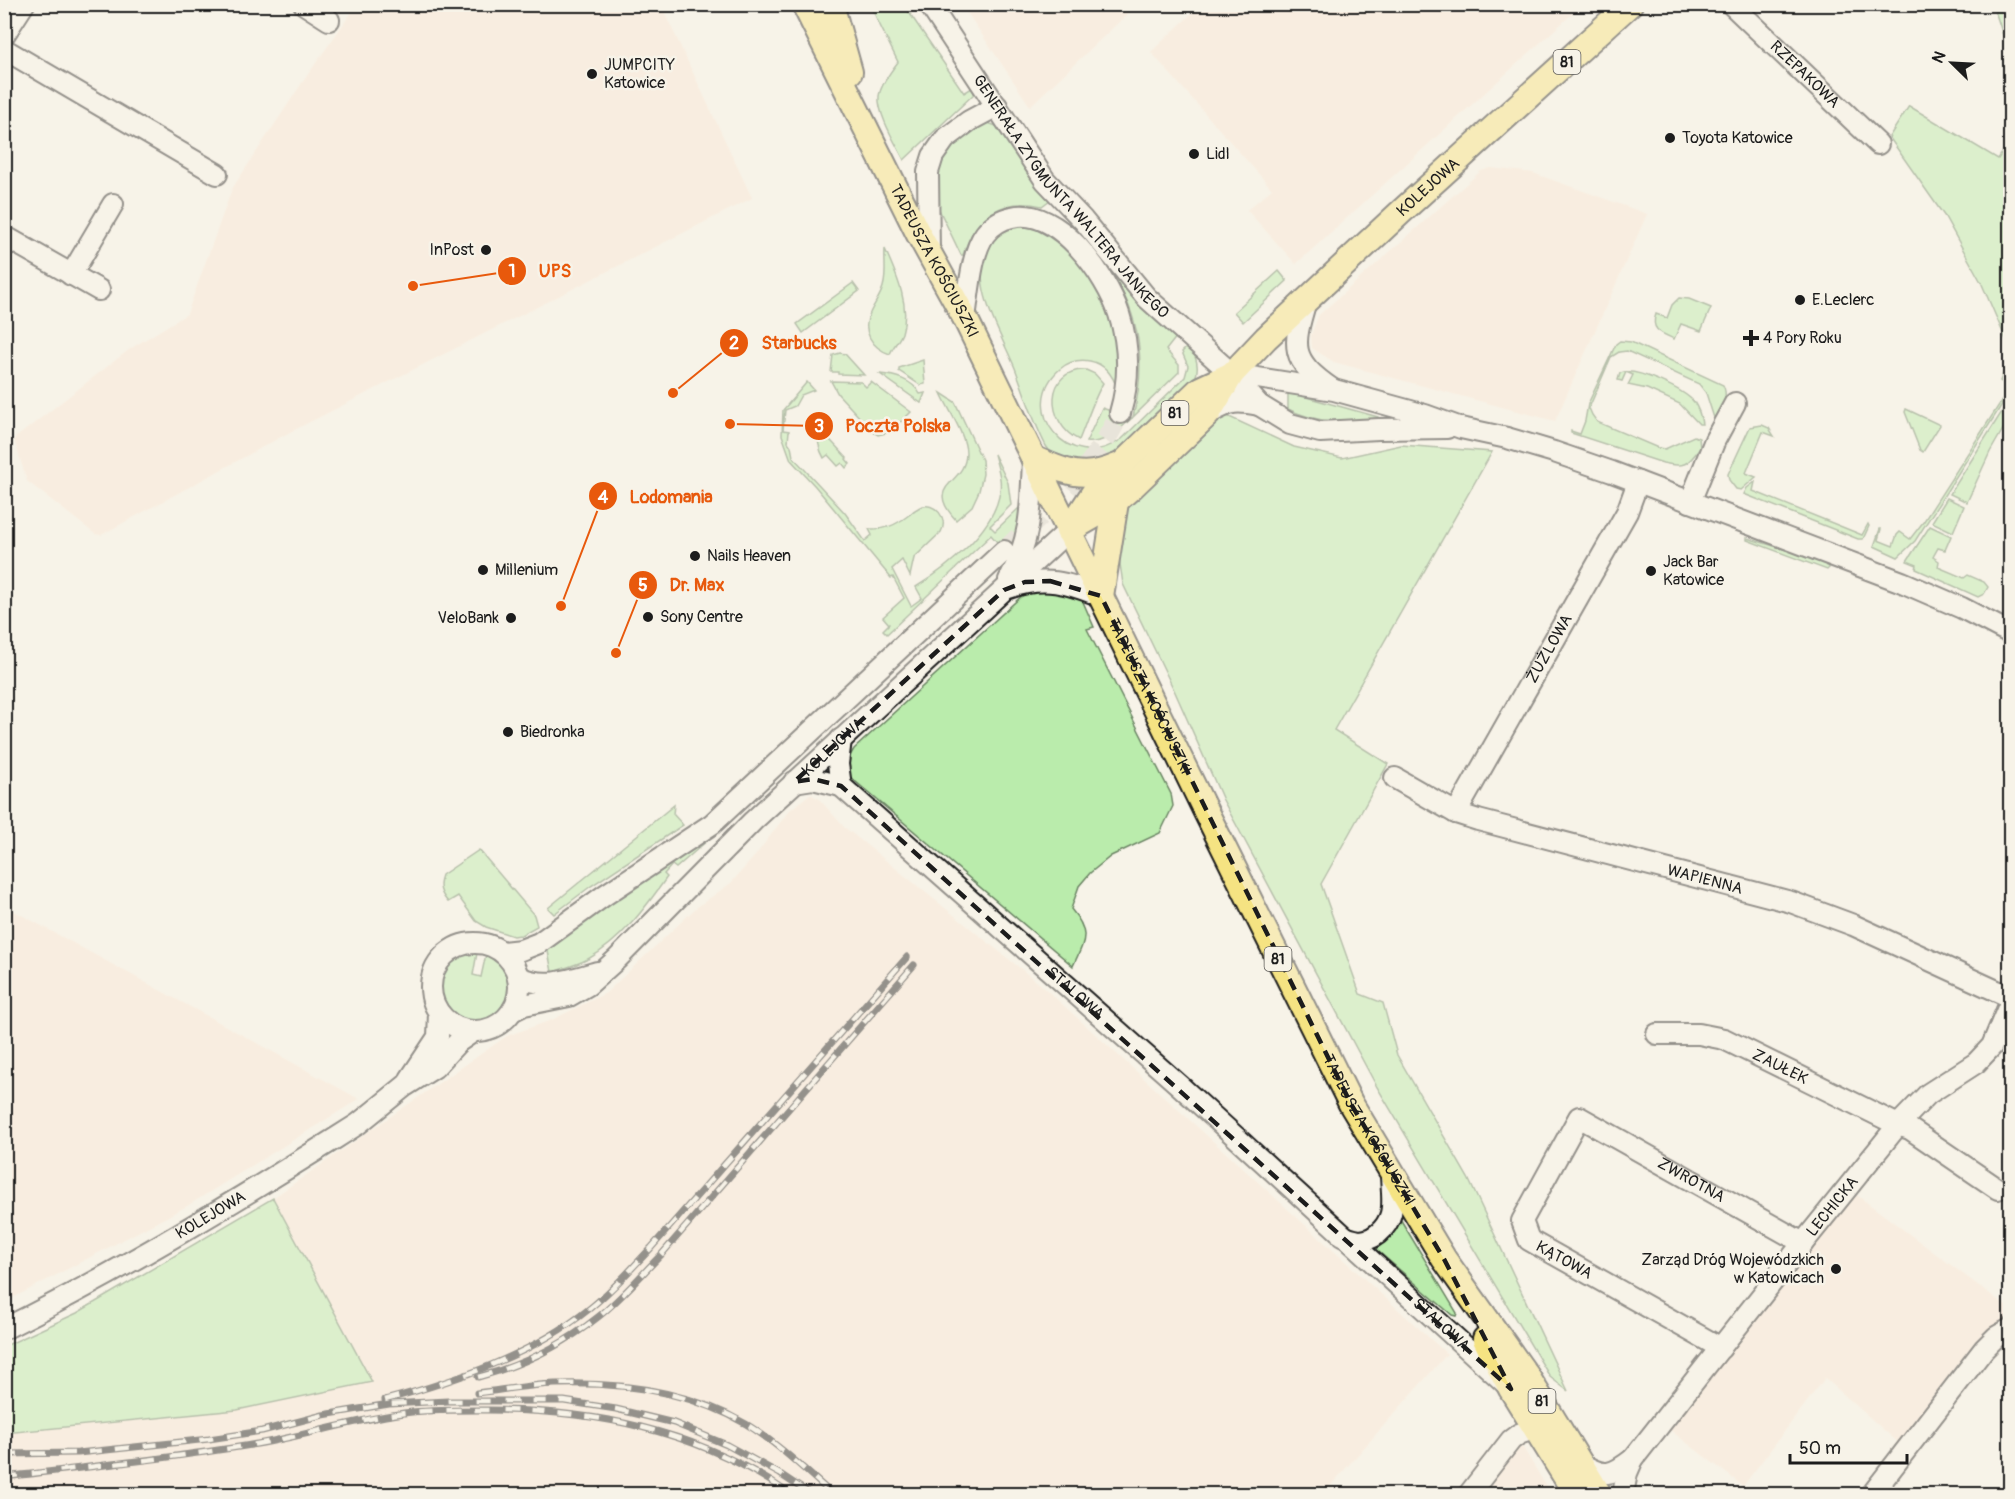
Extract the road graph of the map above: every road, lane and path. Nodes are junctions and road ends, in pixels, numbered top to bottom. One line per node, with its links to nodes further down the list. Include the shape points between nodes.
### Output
1 (24, 4): 9 (street)
2 (304, 4): 8 (street)
3 (804, 4): 12 (main road, TADEUSZA KOŚCIUSZKI)
4 (831, 4): 12 (main road, TADEUSZA KOŚCIUSZKI)
5 (929, 4): 11 (street, GENERAŁA ZYGMUNTA WALTERA JANKEGO)
6 (1630, 4): 20 (main road, KOLEJOWA / 81)
7 (1731, 4): 13 (street, RZEPAKOWA)
8 (329, 20)
9 (4, 35)
10 (4, 50): 14 (street)
11 (998, 106): 17 (street, via 945,139 933,156 928,172); 22 (street, GENERAŁA ZYGMUNTA WALTERA JANKEGO, via 1045,180 1124,272 1155,306)
12 (866, 126): 17 (main road, TADEUSZA KOŚCIUSZKI)
13 (1878, 144)
14 (217, 174)
15 (113, 204): 18 (street)
16 (4, 236): 18 (street)
17 (929, 253): 21 (main road, TADEUSZA KOŚCIUSZKI)
18 (71, 274): 19 (street)
19 (99, 290)
20 (1306, 301): 22 (main road, KOLEJOWA / 81); 23 (street, via 1296,340 1301,362)
21 (965, 318): 26 (street, via 975,256 985,234 1002,220 1020,215 1050,222 1090,264 1119,312 1128,364); 29 (main road, TADEUSZA KOŚCIUSZKI)
22 (1232, 374): 23 (street, GENERAŁA ZYGMUNTA WALTERA JANKEGO); 25 (street, GENERAŁA ZYGMUNTA WALTERA JANKEGO); 27 (main road, KOLEJOWA / 81); 30 (main road, KOLEJOWA / 81, via 1200,389)
23 (1334, 390): 28 (street, GENERAŁA ZYGMUNTA WALTERA JANKEGO)
24 (1735, 403): 33 (street)
25 (1259, 405): 27 (street, via 1239,401); 28 (street, GENERAŁA ZYGMUNTA WALTERA JANKEGO, via 1290,424 1320,432)
26 (1119, 413)
27 (1208, 414): 32 (main road, KOLEJOWA / 81)
28 (1461, 428): 31 (street, GENERAŁA ZYGMUNTA WALTERA JANKEGO, via 1507,438)
29 (1033, 458): 30 (main road, via 1060,470 1085,475); 34 (main road, TADEUSZA KOŚCIUSZKI); 36 (street, via 1031,519)
30 (1124, 462): 34 (main road, KOLEJOWA / 81, via 1096,489)
31 (1638, 482): 33 (street, GENERAŁA ZYGMUNTA WALTERA JANKEGO); 43 (street, ŻUŻLOWA, via 1627,512)
32 (1116, 502): 34 (main road, KOLEJOWA / 81); 37 (main road)
33 (1690, 502): 38 (street, GENERAŁA ZYGMUNTA WALTERA JANKEGO, via 1902,582)
34 (1069, 531): 36 (street, KOLEJOWA); 37 (main road, TADEUSZA KOŚCIUSZKI / 81)
35 (1004, 551): 44 (street, via 712,824 539,943)
36 (1004, 590): 37 (street, via 1025,582 1050,581); 39 (street, KOLEJOWA)
37 (1101, 596): 56 (main road, TADEUSZA KOŚCIUSZKI / 81, via 1293,990)
38 (2010, 633)
39 (841, 739): 41 (street, KOLEJOWA); 42 (street)
40 (1395, 778): 43 (street, WAPIENNA)
41 (794, 782): 42 (street, via 813,779); 45 (street, KOLEJOWA)
42 (841, 786): 58 (street, STALOWA, via 1179,1085)
43 (1456, 813): 47 (street, WAPIENNA, via 1791,902)
44 (502, 952): 46 (street); 50 (street, via 475,942 445,954 436,965 430,984)
45 (604, 970): 46 (street, via 549,984); 49 (street, KOLEJOWA, via 588,986 569,996)
46 (518, 977): 49 (street, via 519,994)
47 (2010, 997)
48 (2010, 1003): 55 (street, LECHICKA, via 1992,1046 1976,1063 1928,1094)
49 (512, 1011): 51 (street, via 500,1024)
50 (439, 1013): 51 (street, via 455,1027); 53 (street, KOLEJOWA, via 438,1037)
51 (474, 1032): 53 (street, KOLEJOWA, via 435,1067)
52 (1657, 1034): 55 (street, ZAUŁEK, via 1699,1034 1724,1039)
53 (405, 1086): 61 (street, KOLEJOWA, via 348,1131 219,1212)
54 (1579, 1117): 59 (street, ZWROTNA); 63 (street, KĄTOWA, via 1522,1221 1529,1240)
55 (1898, 1125): 57 (street, ZAUŁEK, via 1910,1129); 59 (street, LECHICKA)
56 (1391, 1173): 58 (street, via 1392,1207 1386,1224 1366,1240); 60 (main road, TADEUSZA KOŚCIUSZKI / 81)
57 (1998, 1189)
58 (1342, 1236): 64 (street, STALOWA)
59 (1803, 1243): 63 (street, LECHICKA)
60 (1444, 1259): 64 (main road, TADEUSZA KOŚCIUSZKI / 81); 67 (main road, TADEUSZA KOŚCIUSZKI / 81)
61 (4, 1329)
62 (2010, 1329): 71 (street, via 1984,1349)
63 (1720, 1348): 66 (street, LECHICKA)
64 (1512, 1389): 65 (main road, TADEUSZA KOŚCIUSZKI / 81)
65 (1536, 1428): 68 (street, via 1511,1440); 69 (main road, TADEUSZA KOŚCIUSZKI / 81)
66 (1633, 1459): 67 (street, LECHICKA, via 1617,1471); 70 (street)
67 (1592, 1477): 70 (street)
68 (1469, 1494)
69 (1576, 1494)
70 (1622, 1494)
71 (1872, 1494)

